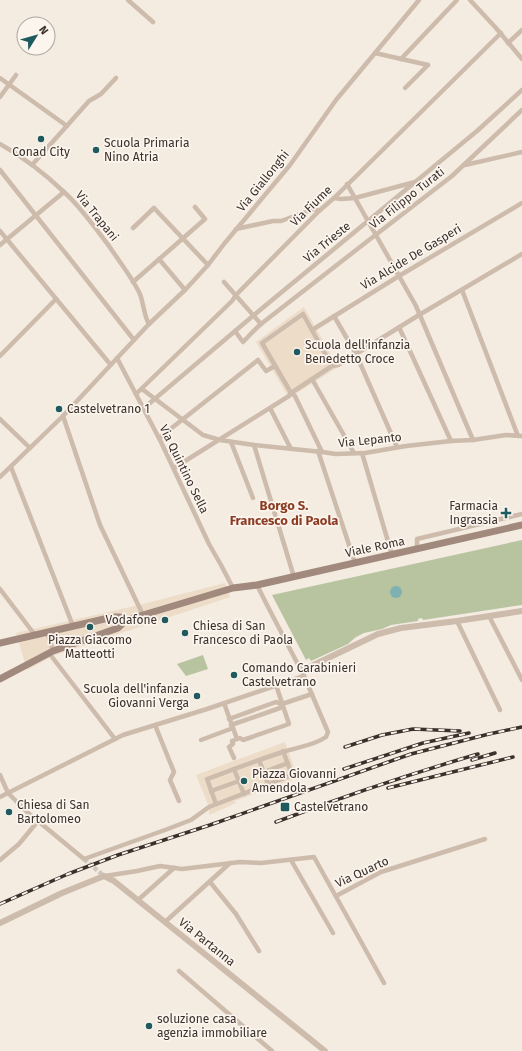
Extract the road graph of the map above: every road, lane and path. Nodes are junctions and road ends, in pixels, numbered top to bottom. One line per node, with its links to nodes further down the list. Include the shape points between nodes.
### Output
1 (128, 0): 5 (street)
2 (419, 0): 9 (street, Via Giallonghi)
3 (457, 0): 10 (street)
4 (470, 0): 7 (street)
5 (153, 22)
6 (522, 30): 8 (street)
7 (501, 33): 8 (street); 27 (street, Via Fiume)
8 (508, 43): 11 (street)
9 (375, 53): 10 (street); 37 (street, Via Giallonghi, via 336,100 290,165)
10 (401, 59): 16 (street, via 428,65)
11 (522, 59)
12 (16, 74): 15 (street)
13 (0, 78): 15 (street)
14 (116, 78): 20 (street, via 101,94 89,101)
15 (9, 84): 18 (street); 20 (street)
16 (405, 88)
17 (522, 90): 26 (street, Via Trieste)
18 (0, 97)
19 (522, 110): 24 (street, Via Filippo Turati)
20 (67, 126): 23 (street)
21 (0, 144): 23 (street, Via Trapani)
22 (522, 152): 24 (street)
23 (32, 164): 28 (street, Via Trapani)
24 (464, 165): 39 (street, Via Filippo Turati)
25 (0, 170): 34 (street)
26 (417, 181): 30 (street); 35 (street, Via Trieste)
27 (347, 184): 29 (street, Via Fiume); 30 (street)
28 (64, 192): 34 (street); 47 (street, Via Trapani, via 100,235)
29 (334, 198): 30 (street); 33 (street, Via Fiume)
30 (355, 198): 35 (street)
31 (522, 203): 46 (street, Via Alcide De Gasperi)
32 (195, 207): 41 (street, via 205,219)
33 (319, 211): 37 (street, via 314,209 280,221); 51 (street, Via Fiume)
34 (36, 215): 40 (street); 61 (street)
35 (368, 221): 39 (street); 53 (street, Via Trieste)
36 (133, 228): 41 (street, via 154,208)
37 (236, 230): 45 (street, Via Giallonghi)
38 (0, 231): 40 (street)
39 (376, 235): 46 (street); 57 (street, Via Filippo Turati)
40 (7, 239): 42 (street); 52 (street)
41 (183, 239): 44 (street); 45 (street)
42 (0, 245)
43 (522, 254): 50 (street)
44 (159, 259): 47 (street); 49 (street)
45 (208, 265): 49 (street, Via Giallonghi)
46 (398, 276): 54 (street); 55 (street, Via Alcide De Gasperi)
47 (133, 282): 56 (street, Via Trapani, via 140,294 145,318)
48 (224, 282): 51 (street)
49 (186, 290): 56 (street, Via Giallonghi)
50 (462, 290): 54 (street); 78 (street)
51 (236, 295): 53 (street); 69 (street, Via Fiume)
52 (56, 299): 63 (street); 65 (street)
53 (254, 315): 57 (street); 60 (street, Via Trieste)
54 (419, 315): 58 (street); 81 (street)
55 (334, 316): 59 (street, Via Alcide De Gasperi); 62 (street)
56 (149, 324): 61 (street, Via Giallonghi)
57 (261, 324): 60 (street, Via Filippo Turati, via 243,342)
58 (399, 327): 62 (street); 82 (street)
59 (312, 330): 66 (street, via 303,314 262,343); 67 (street)
60 (235, 331): 72 (street, Via Trieste)
61 (134, 340): 64 (street, Via Giallonghi)
62 (356, 354): 67 (street); 85 (street)
63 (0, 356)
64 (117, 358): 65 (street, Via Giallonghi); 71 (street, Via Quintino Sella)
65 (110, 364): 75 (street, Via Giallonghi)
66 (275, 366): 70 (street); 77 (street, via 266,371 258,360)
67 (332, 366): 68 (street)
68 (312, 379): 70 (street); 89 (street)
69 (142, 389): 71 (street, Via Fiume); 72 (street, Via Lepanto)
70 (291, 393): 74 (street); 88 (street, via 295,396)
71 (136, 394): 73 (street, Via Quintino Sella)
72 (155, 399): 73 (street, Via Trieste); 77 (street, Via Lepanto)
73 (144, 408): 79 (street, Via Quintino Sella)
74 (270, 408): 80 (street); 87 (street)
75 (63, 416): 86 (street, Via Giallonghi); 105 (street, via 100,525)
76 (0, 419): 86 (street)
77 (183, 419): 79 (street); 80 (street, Via Lepanto, via 203,434)
78 (520, 436): 81 (street, Via Lepanto, via 506,435)
79 (159, 438): 92 (street, Via Quintino Sella)
80 (220, 440): 83 (street, Via Lepanto); 92 (street)
81 (473, 440): 82 (street, Via Lepanto)
82 (451, 441): 85 (street, Via Lepanto)
83 (231, 442): 84 (street, Via Lepanto); 94 (street)
84 (254, 445): 87 (street, Via Lepanto); 100 (street)
85 (397, 447): 90 (street, Via Lepanto)
86 (30, 448): 91 (street, Via Giallonghi)
87 (291, 449): 88 (street, Via Lepanto)
88 (320, 452): 89 (street, Via Lepanto); 99 (street)
89 (354, 453): 90 (street, Via Lepanto)
90 (362, 453): 98 (street)
91 (11, 467): 93 (street, Via Giallonghi); 109 (street)
92 (174, 468): 102 (street, Via Quintino Sella, via 209,544)
93 (0, 477)
94 (253, 498)
95 (522, 514): 97 (street, via 417,539)
96 (522, 526): 97 (main road, Viale Roma)
97 (417, 549): 98 (main road, Viale Roma)
98 (392, 555): 99 (main road, Viale Roma)
99 (355, 563): 100 (main road, Viale Roma)
100 (294, 577): 101 (main road, Viale Roma)
101 (258, 585): 102 (main road, Viale Roma); 114 (street)
102 (233, 588): 105 (main road)
103 (0, 589): 111 (street)
104 (522, 611): 106 (street)
105 (143, 615): 107 (main road)
106 (489, 616): 108 (street); 116 (street)
107 (123, 621): 109 (main road, via 120,617 114,617); 113 (main road, via 118,628)
108 (457, 621): 114 (street, via 401,628 378,634); 121 (street)
109 (73, 626): 110 (main road)
110 (47, 632): 111 (main road); 113 (street)
111 (35, 635): 112 (main road)
112 (0, 643)
113 (51, 652): 115 (main road); 125 (street)
114 (303, 673): 117 (street); 118 (street)
115 (0, 679)
116 (522, 680)
117 (276, 685): 119 (street); 120 (street)
118 (312, 694): 120 (street); 128 (street, via 328,732 326,737 307,746)
119 (224, 704): 122 (street); 123 (street)
120 (282, 704): 122 (street, via 276,702); 124 (street, via 280,708); 126 (street, via 289,724 243,740)
121 (500, 710)
122 (229, 719): 124 (street)
123 (155, 725): 125 (street); 141 (street, via 174,772 170,780)
124 (232, 727): 126 (street); 127 (street)
125 (115, 739): 138 (street)
126 (236, 739): 129 (street, via 232,740 233,744 229,747)
127 (201, 740)
128 (285, 751): 130 (street); 131 (street)
129 (234, 758)
130 (259, 760): 132 (street); 133 (street)
131 (288, 763): 133 (street); 136 (street, via 292,775)
132 (234, 769): 135 (street); 137 (street, via 207,779)
133 (264, 772): 136 (street)
134 (0, 775): 138 (street)
135 (239, 782): 137 (street); 139 (street)
136 (268, 784): 139 (street)
137 (211, 791): 142 (street)
138 (8, 793): 140 (street); 143 (street)
139 (244, 794): 142 (street)
140 (0, 797)
141 (179, 800)
142 (216, 804): 143 (street, via 191,820 84,859)
143 (38, 821): 145 (street, via 19,844)
144 (485, 839): 151 (street, Via Quarto, via 381,872)
145 (0, 860)
146 (291, 860): 147 (street, Via Quarto); 151 (street, Via Quarto, via 314,857); 155 (street)
147 (230, 863): 148 (street, Via Quarto); 150 (street)
148 (174, 868): 149 (street, Via Quarto, via 160,866); 152 (street)
149 (104, 876): 152 (street, Via Partanna); 154 (street)
150 (210, 882): 153 (street); 156 (street, via 236,914)
151 (336, 896): 158 (street)
152 (138, 900): 153 (street, Via Partanna)
153 (165, 922): 160 (street, Via Partanna)
154 (0, 923)
155 (333, 933)
156 (260, 951)
157 (179, 971): 159 (street)
158 (384, 983)
159 (272, 1051)
160 (325, 1051)

